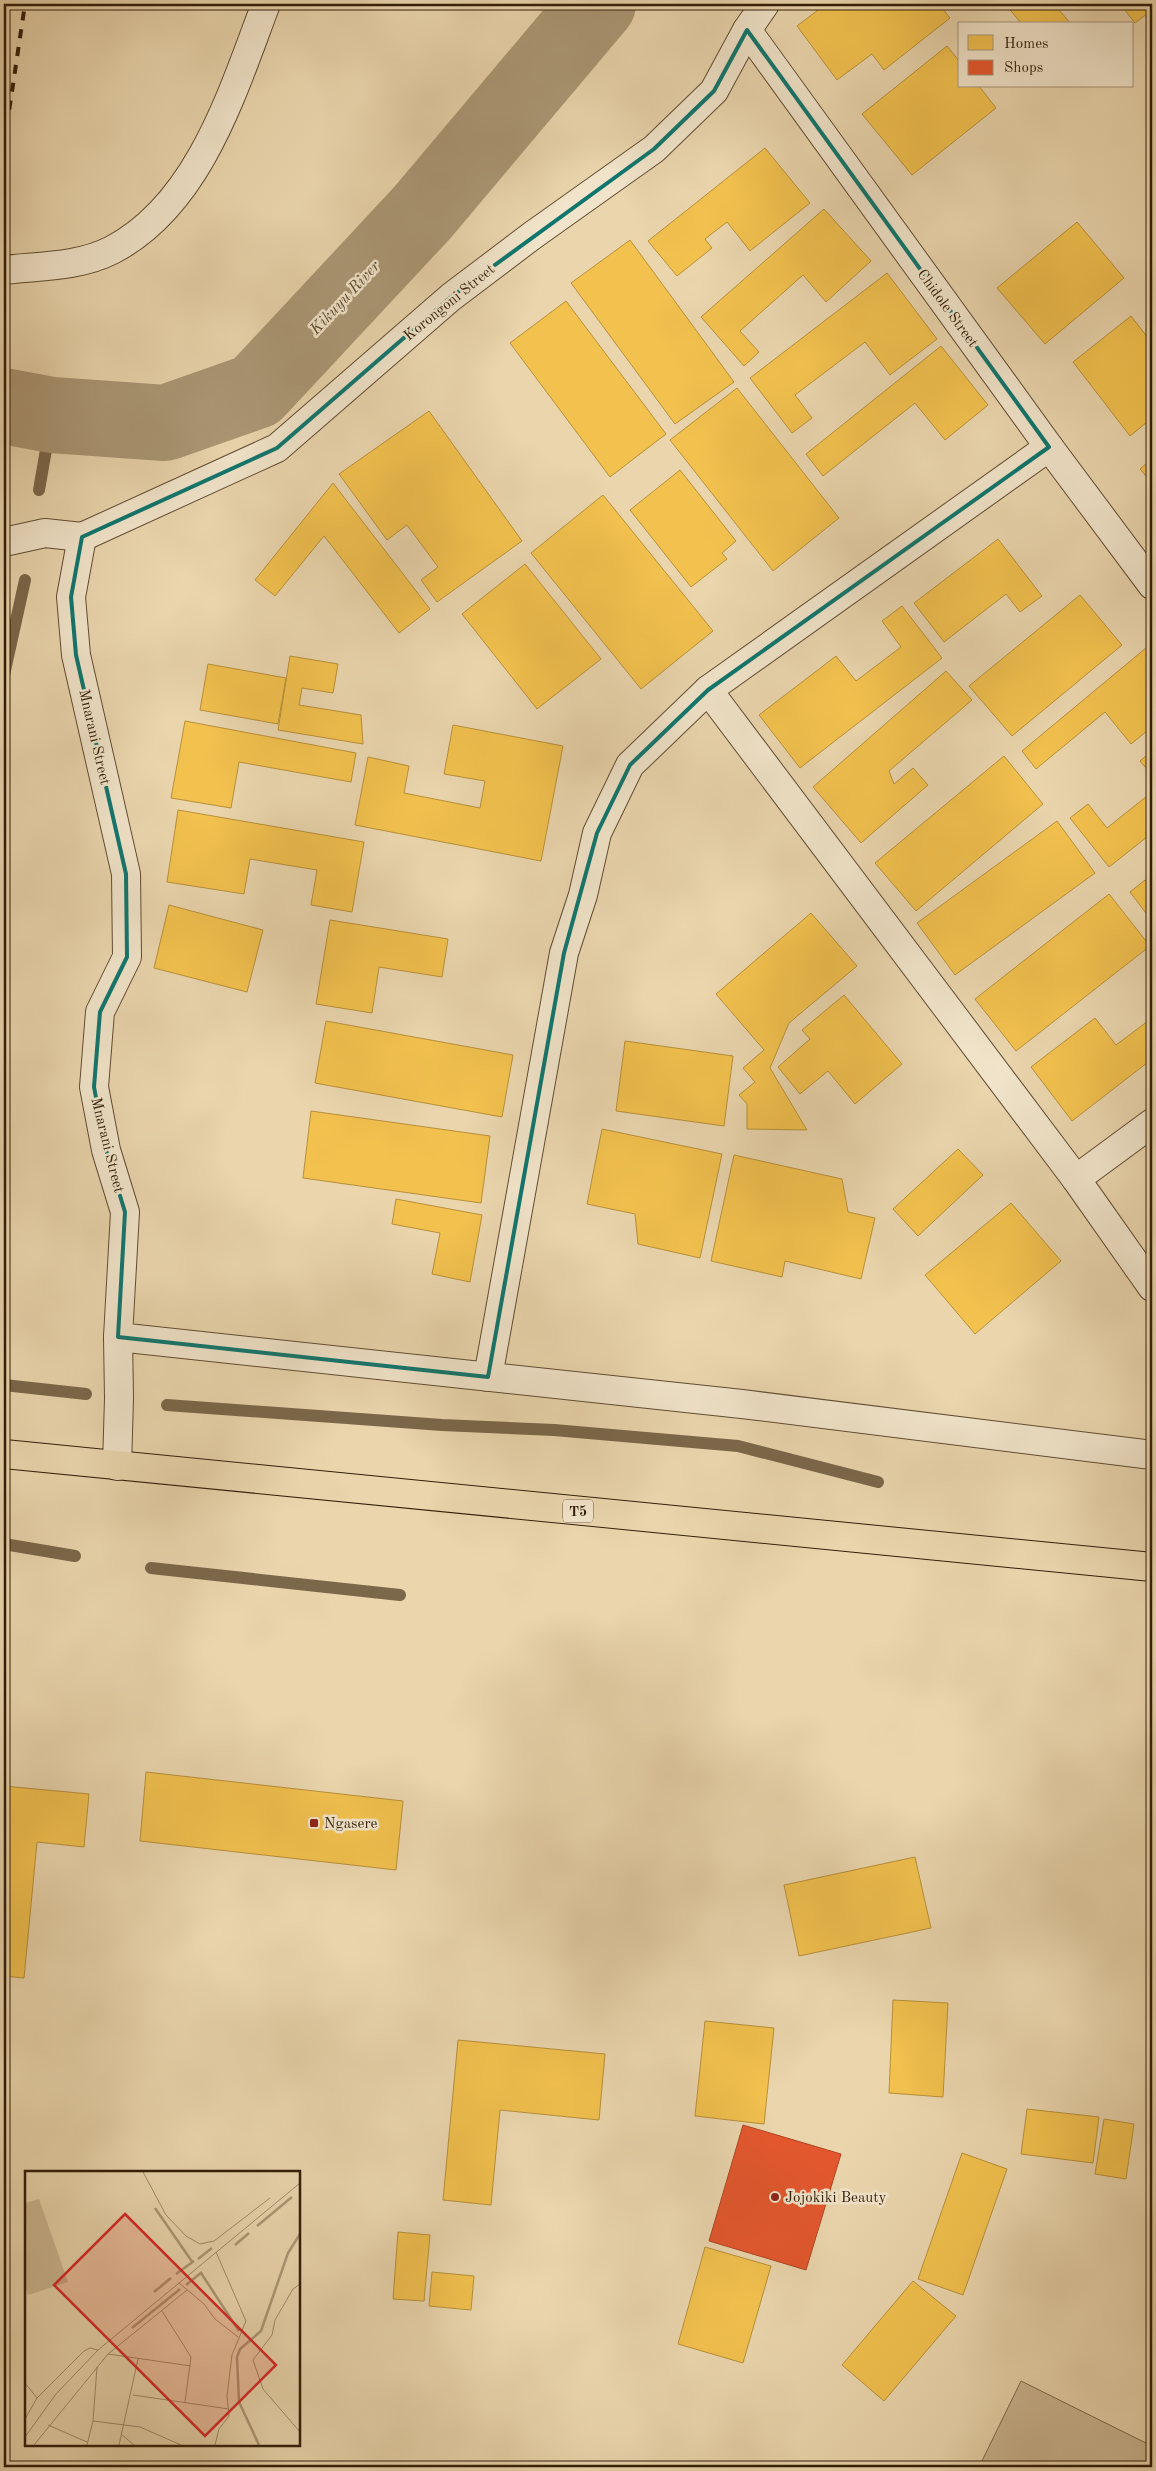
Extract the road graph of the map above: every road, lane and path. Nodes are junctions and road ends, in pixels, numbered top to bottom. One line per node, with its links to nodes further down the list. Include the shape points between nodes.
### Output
1 (266, 4): 4 (street, via 210,144 177,192 146,227 111,250 72,263)
2 (765, 4): 3 (street, Korongoni Street)
3 (747, 30): 5 (street, Chidole Street); 6 (street, Korongoni Street, via 714,91 654,149 451,297 277,448)
4 (4, 270)
5 (1049, 447): 8 (street, Chidole Street); 9 (street)
6 (82, 537): 7 (street, via 44,534); 13 (street, Mnarani Street, via 71,597 76,655 126,874 127,957 100,1012 94,1087 106,1150 125,1212)
7 (4, 542)
8 (1152, 585)
9 (708, 690): 11 (street); 14 (street, via 630,765 597,834 583,895 564,953)
10 (1152, 1123): 11 (street)
11 (1076, 1179): 12 (street)
12 (1152, 1287)
13 (118, 1337): 14 (street); 17 (street, Mnarani Street)
14 (488, 1377): 16 (street, via 742,1404)
15 (4, 1454): 17 (highway, T5)
16 (1152, 1455)
17 (117, 1466): 18 (highway, T5)
18 (1152, 1567)

